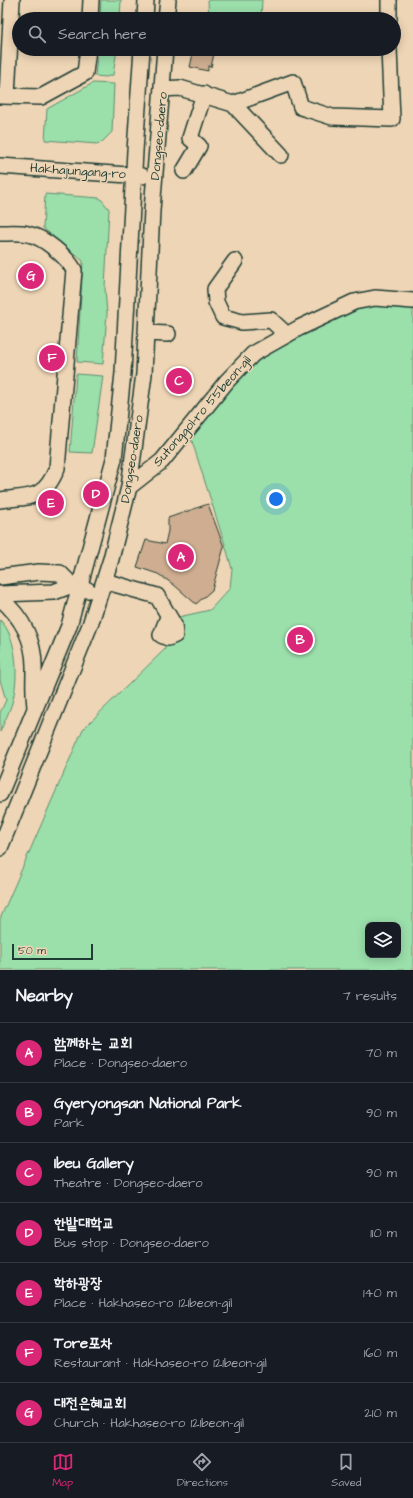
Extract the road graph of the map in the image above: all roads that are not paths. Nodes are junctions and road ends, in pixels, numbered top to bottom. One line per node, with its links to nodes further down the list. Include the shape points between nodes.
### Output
1 (12, 0): 10 (street)
2 (91, 0): 6 (street)
3 (146, 0): 7 (street)
4 (168, 0): 8 (street)
5 (389, 0): 9 (street)
6 (90, 12)
7 (145, 12)
8 (167, 12)
9 (389, 12)
10 (5, 19): 17 (street)
11 (87, 56): 17 (street, via 85,73 41,98)
12 (142, 56): 22 (street, Dongseo-daero)
13 (164, 56): 15 (street, Dongseo-daero)
14 (389, 56): 18 (street, via 392,119 332,117 301,107 293,82)
15 (162, 89): 16 (street, via 180,88); 23 (street, Dongseo-daero)
16 (204, 94): 18 (street); 21 (street, via 190,138 198,146)
17 (3, 96)
18 (233, 104): 19 (street)
19 (281, 154)
20 (0, 166): 22 (street, Hakhajungang-ro)
21 (184, 171)
22 (134, 175): 23 (street, Hakhajungang-ro); 33 (street, Dongseo-daero, via 119,422 114,459)
23 (155, 176): 27 (street, Dongseo-daero)
24 (0, 233): 31 (street, via 28,234 39,238 69,260 74,270 57,468 52,481 40,492 24,499)
25 (235, 261): 29 (street, via 215,289 216,302 223,317 242,322 270,320)
26 (413, 301): 29 (street, Sutonggol-ro 55beon-gil, via 375,298 354,302)
27 (146, 333): 28 (street); 30 (street, Dongseo-daero, via 144,374)
28 (168, 334)
29 (287, 335): 30 (street, Sutonggol-ro 55beon-gil, via 253,354 227,381 162,461)
30 (129, 487): 34 (street, Dongseo-daero)
31 (0, 500)
32 (0, 577): 33 (street, via 39,572 60,573)
33 (76, 586): 34 (street); 35 (street, via 54,592); 38 (street, Dongseo-daero, via 68,626)
34 (102, 587): 37 (street, via 157,596); 40 (street, Dongseo-daero, via 87,633)
35 (0, 594)
36 (0, 598): 38 (street, via 15,611 28,633 34,656 32,688)
37 (168, 617)
38 (36, 708): 39 (street, Dongseo-daero)
39 (0, 794)
40 (0, 848)

